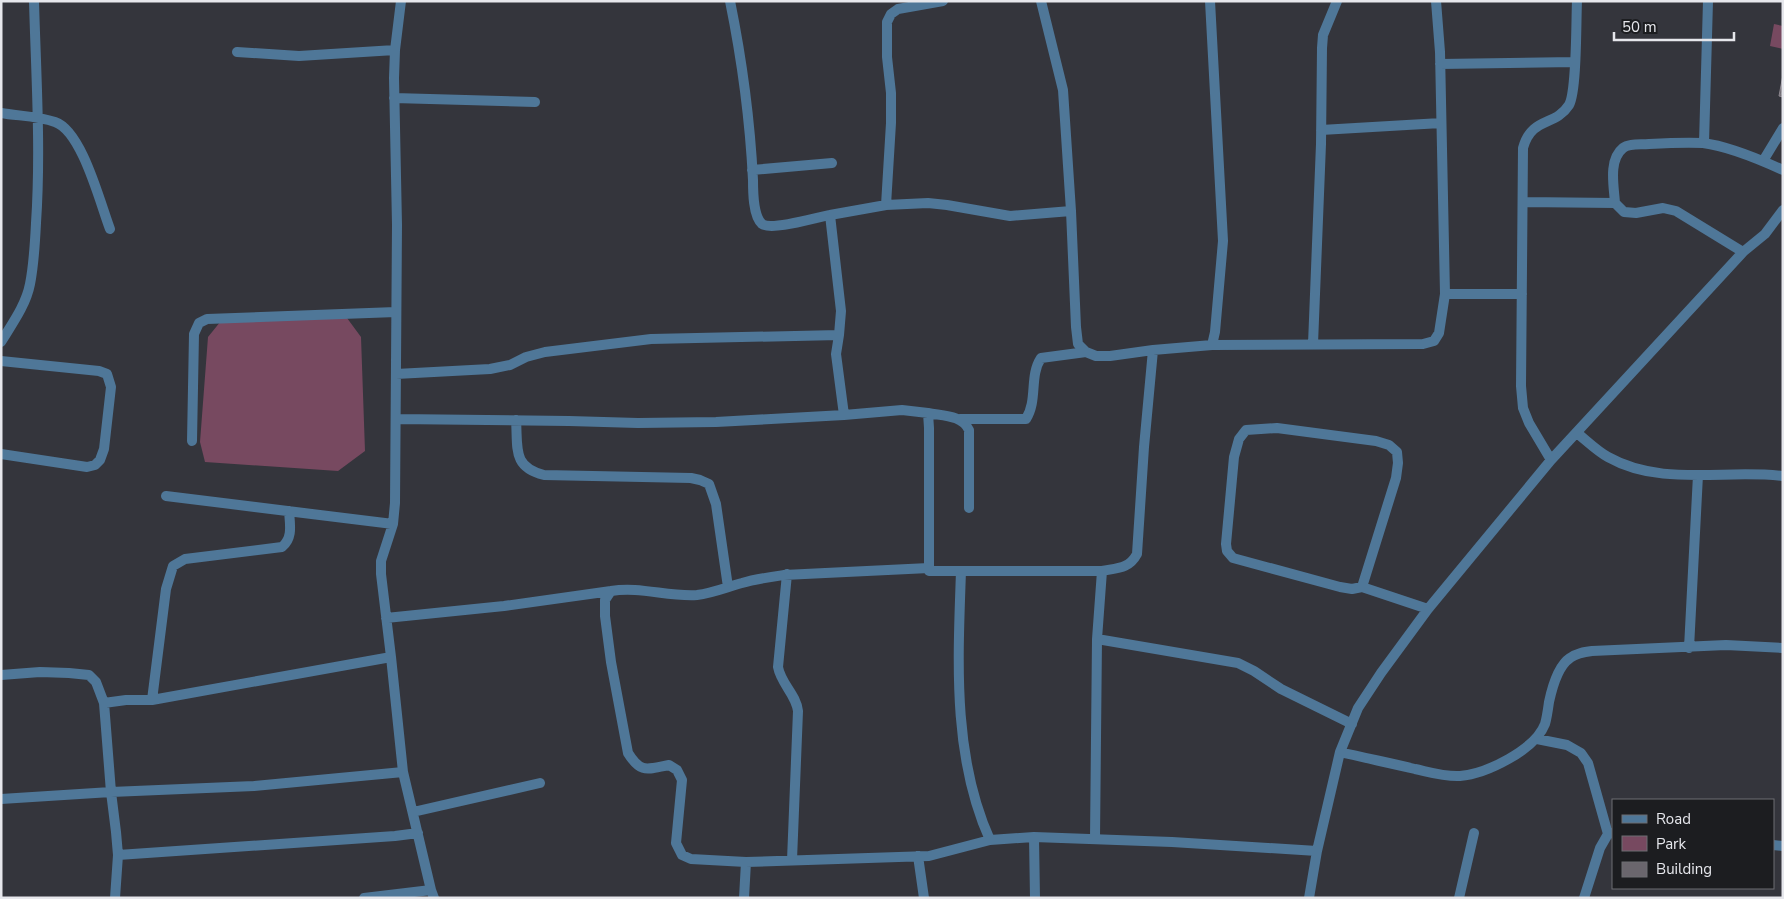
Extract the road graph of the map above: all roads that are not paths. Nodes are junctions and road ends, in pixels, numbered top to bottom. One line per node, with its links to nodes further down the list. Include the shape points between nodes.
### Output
1 (34, 1): 18 (street)
2 (401, 1): 11 (street)
3 (730, 1): 25 (street, via 751,140)
4 (943, 1): 29 (street, via 898,9 887,22 891,123)
5 (1041, 1): 31 (street, via 1063,90)
6 (1210, 1): 43 (street, via 1223,240)
7 (1338, 1): 21 (street, via 1323,35)
8 (1436, 1): 14 (street)
9 (1577, 1): 13 (street)
10 (1708, 1): 22 (street)
11 (395, 50): 12 (street, via 299,56); 15 (street)
12 (237, 52)
13 (1575, 62): 14 (street); 27 (street, via 1570,104 1561,114 1535,127 1526,136)
14 (1440, 64): 19 (street)
15 (394, 98): 16 (street); 39 (street)
16 (535, 102)
17 (1, 113): 18 (street)
18 (38, 119): 34 (street, via 54,122 72,135); 41 (street, via 38,189 30,284 24,302)
19 (1441, 124): 21 (street); 37 (street)
20 (1783, 128): 23 (street)
21 (1321, 130): 42 (street)
22 (1704, 144): 23 (street); 28 (street, via 1670,143 1622,148 1615,159)
23 (1763, 161): 26 (street)
24 (832, 163): 25 (street)
25 (752, 170): 32 (street, via 757,215 765,226)
26 (1783, 170)
27 (1523, 202): 28 (street); 38 (street)
28 (1615, 203): 36 (street, via 1624,212 1663,208 1676,211)
29 (886, 205): 31 (street, via 928,203 1010,216); 32 (street)
30 (1783, 210): 35 (street)
31 (1071, 211): 45 (street, via 1076,327 1078,344)
32 (830, 215): 40 (street, via 841,311)
33 (1783, 224): 35 (street)
34 (110, 229)
35 (1765, 234): 36 (street)
36 (1743, 252): 53 (street)
37 (1445, 294): 38 (street); 42 (street, via 1439,333 1434,340 1423,344)
38 (1522, 294): 56 (street, via 1523,408)
39 (396, 312): 47 (street); 54 (street, via 207,319 199,323 194,334 192,361)
40 (839, 336): 47 (street, via 651,338 545,352 490,369); 49 (street, via 836,354)
41 (1, 342)
42 (1313, 344): 43 (street)
43 (1212, 345): 44 (street)
44 (1153, 350): 45 (street, via 1110,356); 64 (street, via 1137,554 1133,562)
45 (1086, 352): 51 (street, via 1041,358 1035,366 1031,410 1026,419)
46 (1, 361): 55 (street, via 98,371 106,374 111,387 104,449 94,465)
47 (396, 374): 50 (street)
48 (928, 412): 49 (street, via 902,410); 51 (street); 63 (street)
49 (844, 415): 52 (street, via 716,422)
50 (396, 419): 52 (street); 62 (street)
51 (960, 419): 60 (street, via 969,430)
52 (516, 420): 67 (street, via 518,456 532,472 544,475 691,478 709,484 716,504)
53 (1578, 433): 56 (street); 57 (street, via 1607,457 1633,468)
54 (192, 441)
55 (1, 454)
56 (1551, 460): 70 (street)
57 (1698, 475): 58 (street); 73 (street)
58 (1783, 476)
59 (166, 496): 61 (street)
60 (968, 508)
61 (289, 511): 62 (street); 77 (street, via 290,534 282,547 185,559 173,566 166,589)
62 (393, 524): 71 (street, via 381,561)
63 (929, 568): 65 (street, via 929,571); 66 (street)
64 (1102, 570): 65 (street); 72 (street)
65 (961, 571): 92 (street, via 958,692 970,781)
66 (787, 574): 67 (street); 96 (street, via 778,667 780,676 798,704)
67 (728, 587): 69 (street, via 698,595 625,589)
68 (1362, 587): 68 (street, via 1340,587 1233,558 1227,551 1234,457 1239,439 1246,430 1277,428 1376,441 1389,444 1397,452 1396,478); 70 (street)
69 (611, 591): 71 (street); 97 (street, via 606,600 605,616 628,753 635,765 645,769 669,765 677,770 682,780 676,843 682,854 691,859)
70 (1428, 609): 79 (street, via 1381,672 1358,708)
71 (386, 618): 75 (street)
72 (1097, 639): 79 (street, via 1238,663 1281,689); 91 (street)
73 (1689, 648): 74 (street, via 1726,645); 80 (street, via 1578,653 1568,659 1560,670 1551,693 1545,724)
74 (1783, 648)
75 (391, 657): 77 (street); 82 (street)
76 (1, 675): 78 (street, via 40,672 88,675 96,682)
77 (152, 700): 78 (street)
78 (104, 704): 84 (street)
79 (1352, 724): 81 (street)
80 (1537, 739): 81 (street, via 1505,760 1479,772 1459,776); 89 (street, via 1567,744 1581,752 1588,762)
81 (1340, 752): 93 (street)
82 (403, 772): 84 (street, via 254,786); 86 (street)
83 (540, 784): 86 (street)
84 (111, 792): 85 (street); 94 (street)
85 (1, 799)
86 (413, 812): 87 (street)
87 (418, 833): 94 (street); 98 (street)
88 (1474, 833): 105 (street)
89 (1610, 834): 106 (street, via 1600,848)
90 (1034, 837): 91 (street); 92 (street); 103 (street)
91 (1095, 838): 93 (street)
92 (990, 840): 95 (street)
93 (1317, 852): 104 (street)
94 (118, 855): 99 (street)
95 (918, 856): 96 (street); 102 (street)
96 (792, 860): 97 (street)
97 (746, 862): 101 (street)
98 (432, 894): 100 (street)
99 (115, 898)
100 (364, 898)
101 (744, 898)
102 (924, 898)
103 (1035, 898)
104 (1309, 898)
105 (1459, 898)
106 (1584, 898)

